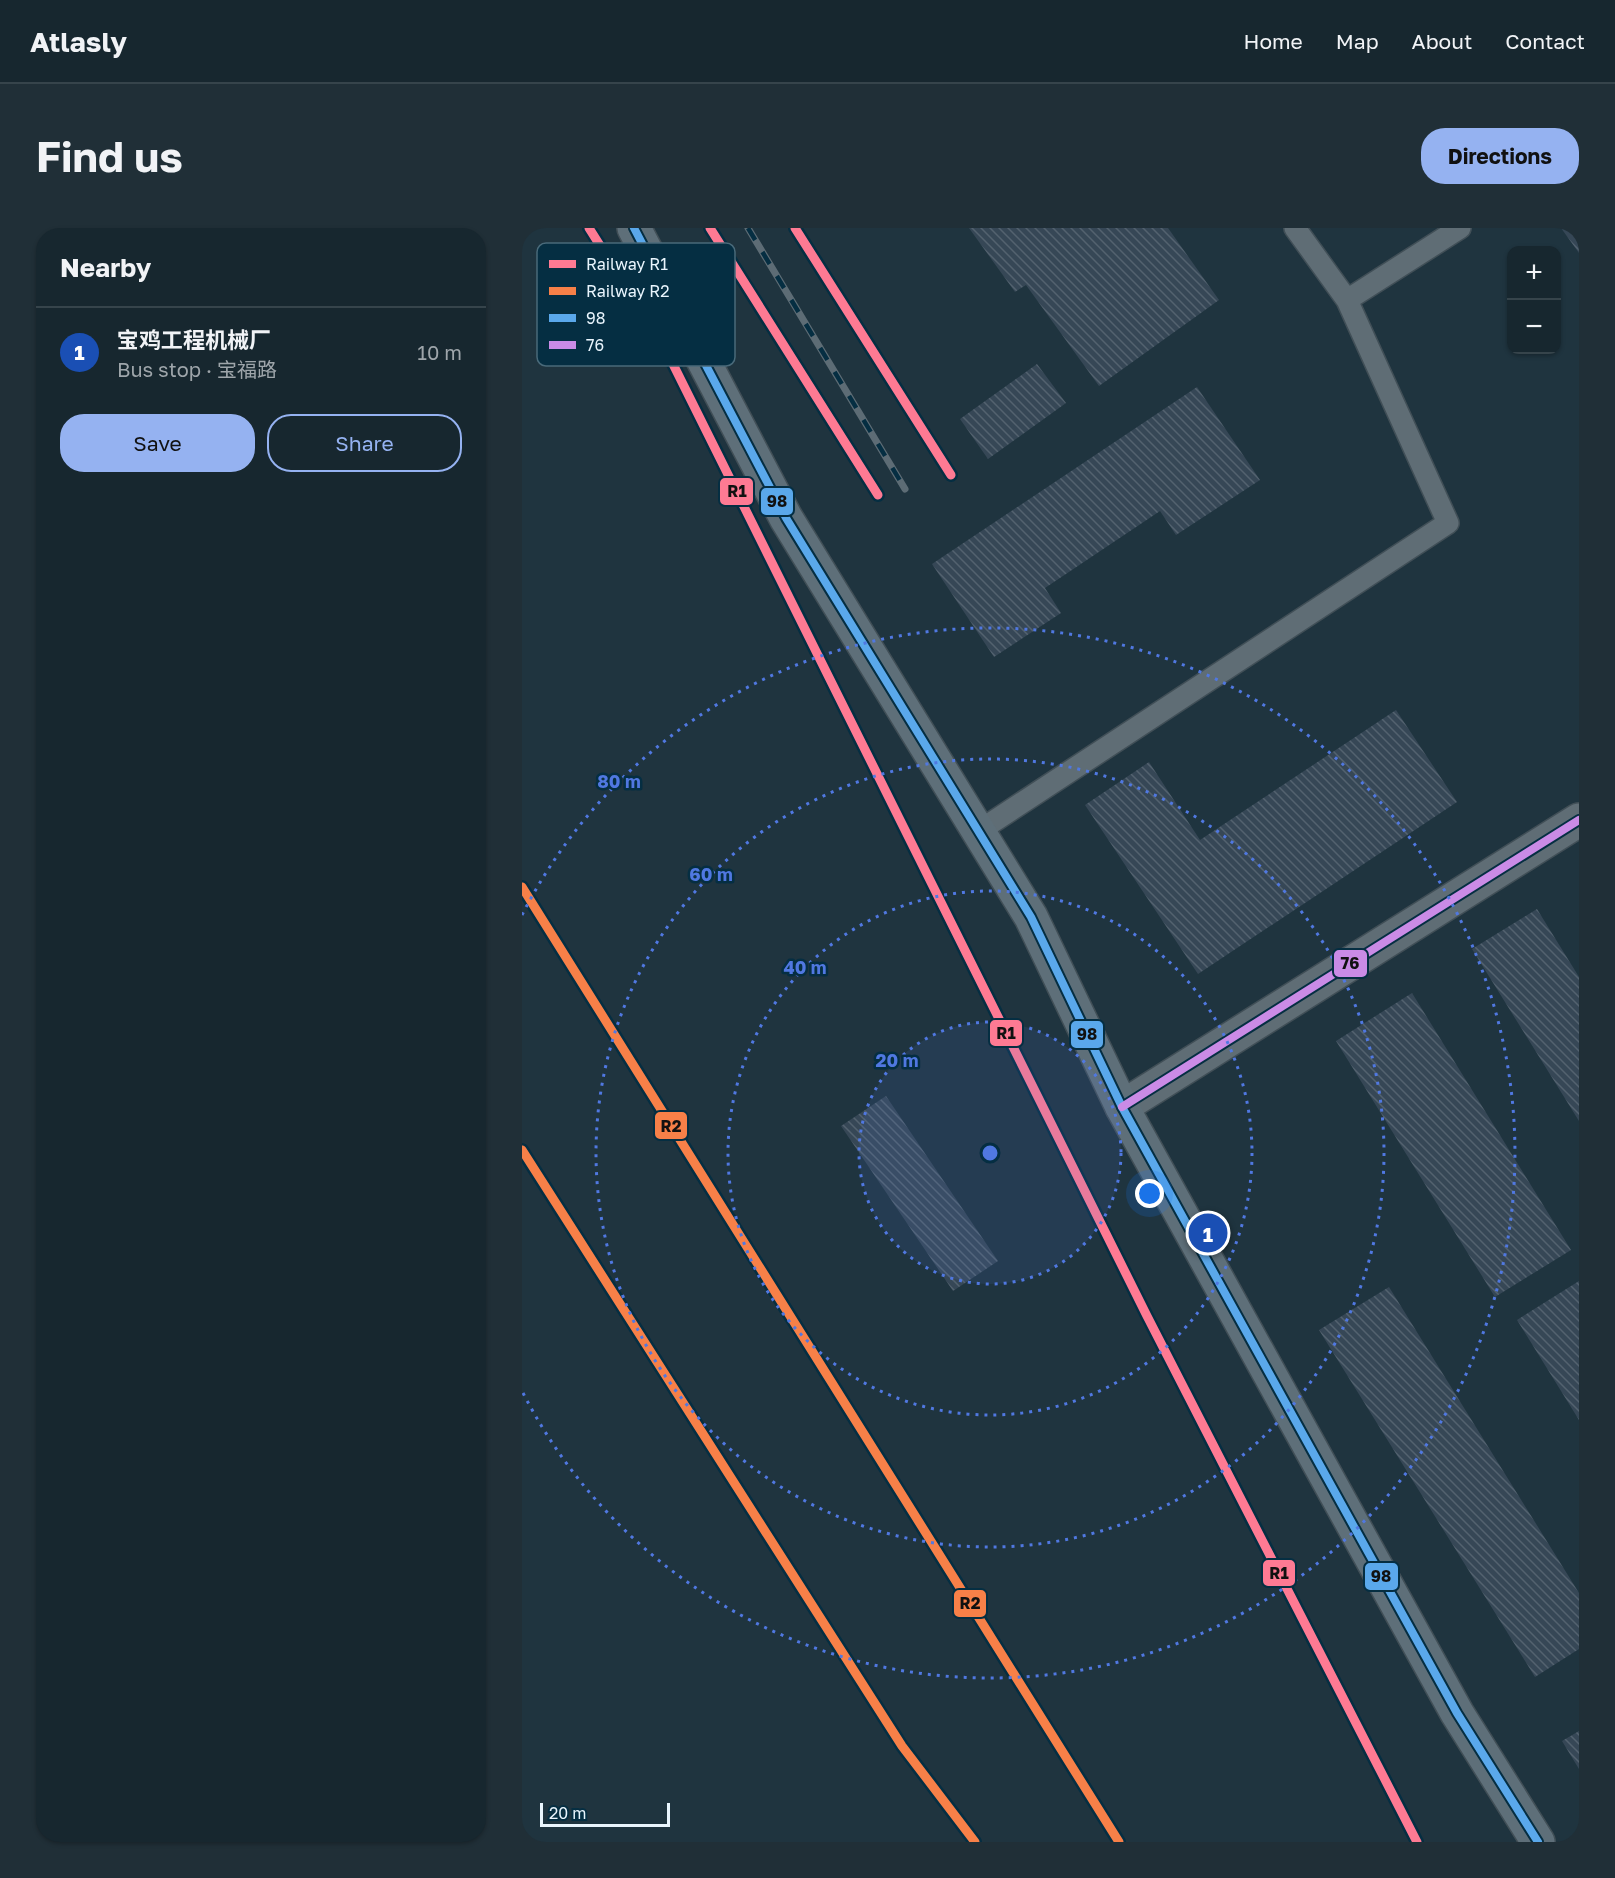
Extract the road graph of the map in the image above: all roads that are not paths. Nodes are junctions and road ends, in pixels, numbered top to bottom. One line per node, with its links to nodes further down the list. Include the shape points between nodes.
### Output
1 (634, 228): 4 (main road)
2 (1295, 228): 5 (lane)
3 (1460, 228): 5 (lane)
4 (642, 243)
5 (1347, 300): 8 (lane, via 1448,523)
6 (706, 366): 8 (main road, via 786,518)
7 (1579, 820): 9 (street)
8 (979, 831): 9 (main road, via 1031,917)
9 (1122, 1107): 10 (main road, via 1457,1713)
10 (1538, 1842)

